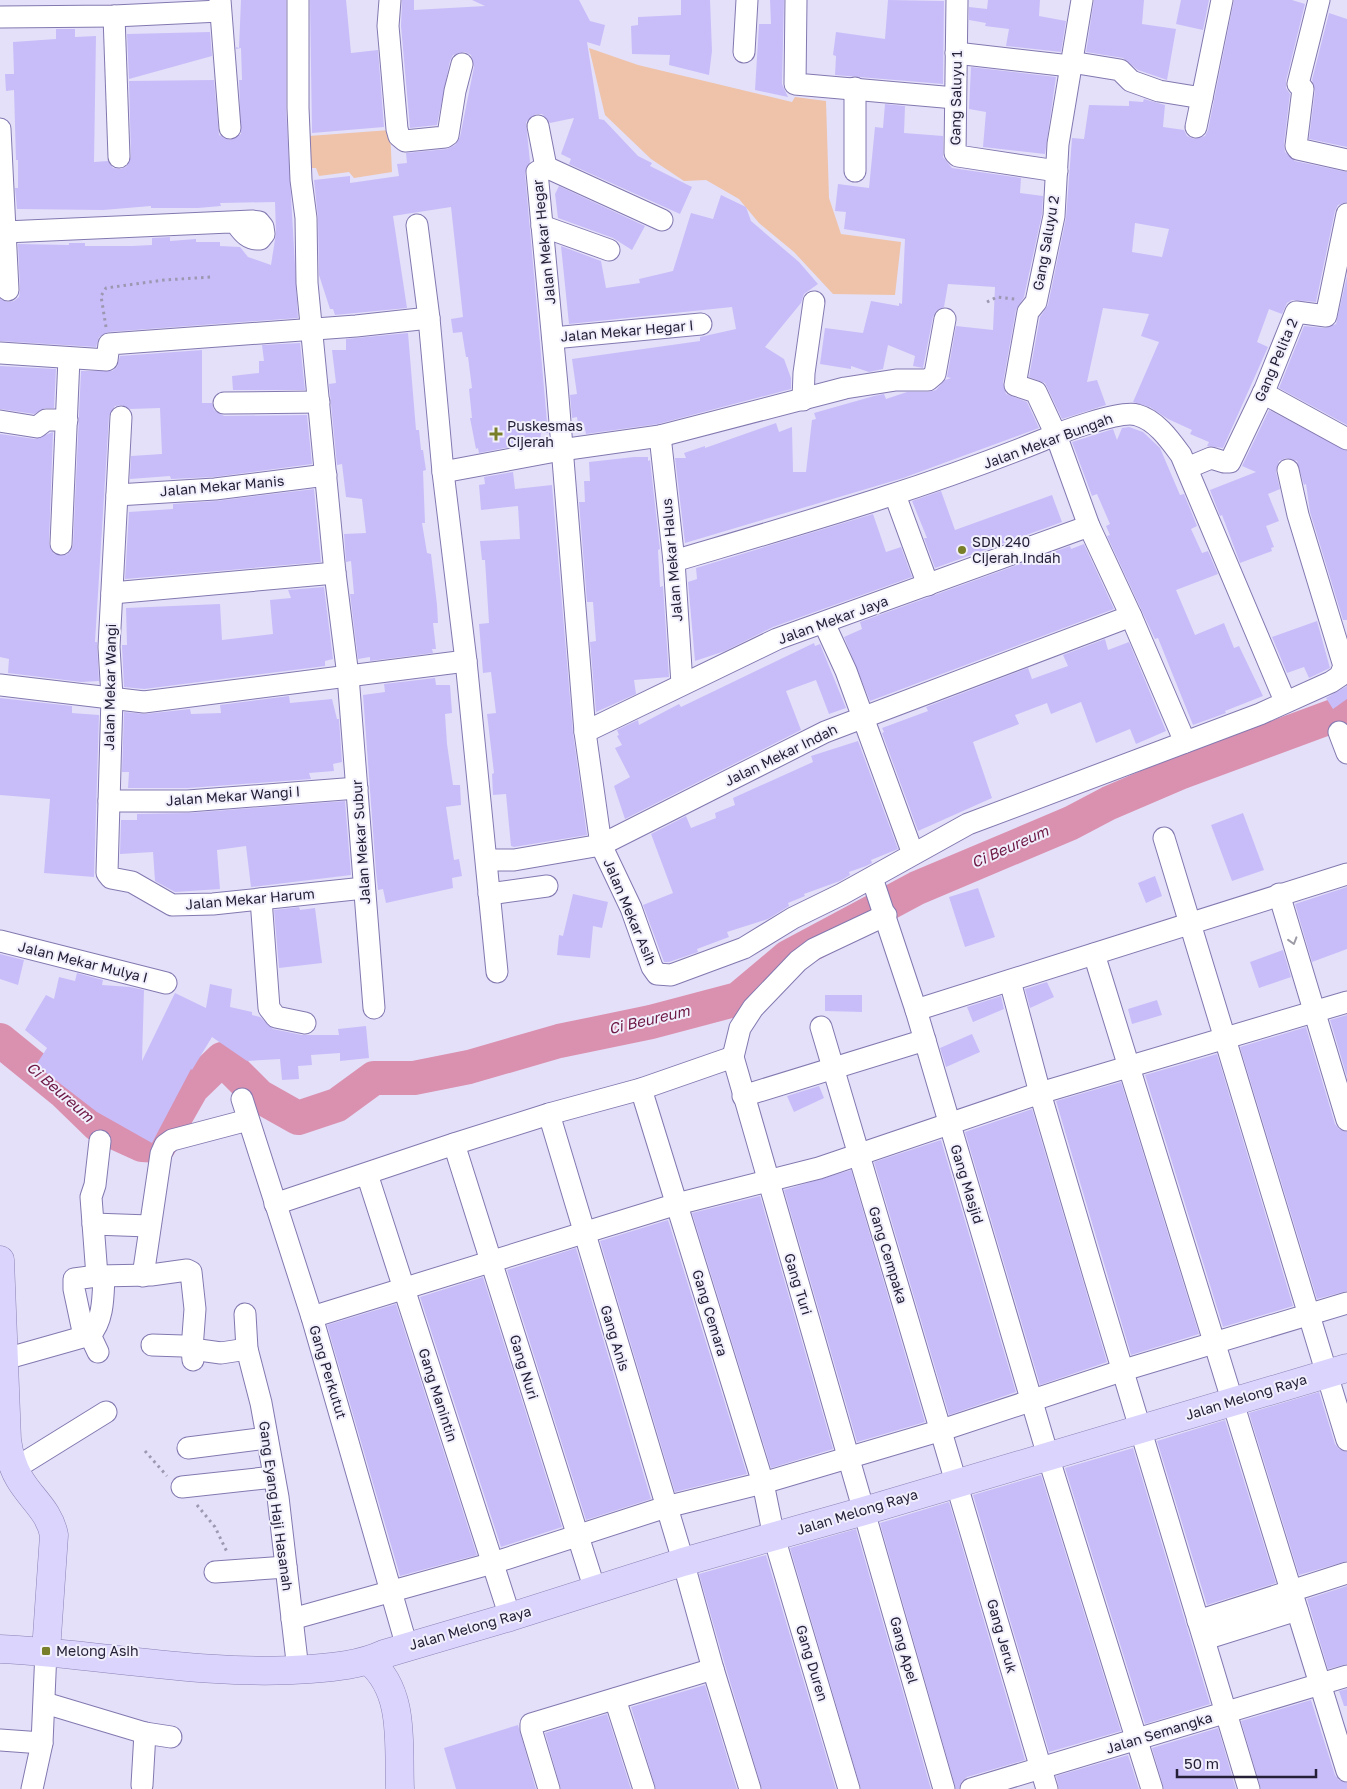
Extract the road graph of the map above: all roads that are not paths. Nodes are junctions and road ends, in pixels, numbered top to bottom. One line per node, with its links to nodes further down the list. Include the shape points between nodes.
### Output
1 (298, 0): 40 (street, Jalan Mekar Subur, via 301,180)
2 (390, 0): 14 (street, via 388,26 397,129 405,141 448,135 454,91)
3 (747, 0): 12 (street)
4 (796, 0): 16 (street, via 795,84)
5 (957, 0): 13 (street, Gang Saluyu 1)
6 (1082, 0): 15 (street, Gang Saluyu 2)
7 (1222, 0): 18 (street)
8 (1319, 0): 24 (street, via 1298,84 1303,89 1296,146 1298,150)
9 (220, 5): 10 (street); 21 (street)
10 (114, 16): 11 (street); 23 (street)
11 (0, 17)
12 (744, 52)
13 (956, 54): 15 (street); 17 (street, Gang Saluyu 1)
14 (462, 64)
15 (1071, 64): 18 (street, via 1120,70 1131,81 1158,91); 27 (street, Gang Saluyu 2, via 1058,144)
16 (855, 88): 17 (street); 26 (street)
17 (955, 98): 27 (street, Gang Saluyu 1, via 953,148 958,156)
18 (1202, 98): 20 (street)
19 (538, 126): 25 (street)
20 (1196, 127)
21 (230, 128)
22 (0, 129): 33 (street)
23 (119, 157)
24 (1347, 160)
25 (546, 167): 29 (street, Jalan Mekar Hegar); 32 (street, Jalan Mekar Hegar, via 536,175)
26 (855, 171)
27 (1057, 171): 51 (street, Gang Saluyu 2, via 1054,216 1036,302 1028,312 1015,385 1036,392)
28 (1347, 214): 44 (street, Gang Pelita 2, via 1326,316 1296,312)
29 (662, 220)
30 (235, 222): 33 (street)
31 (417, 225): 37 (street)
32 (542, 226): 34 (street); 41 (street, Jalan Mekar Hegar)
33 (5, 232): 35 (street)
34 (609, 250)
35 (8, 290)
36 (814, 302): 45 (street)
37 (428, 318): 40 (street); 57 (street)
38 (945, 319): 45 (street, via 935,374 930,379 896,380 853,387)
39 (701, 324): 41 (street, Jalan Mekar Hegar I)
40 (312, 328): 43 (street, via 109,344 107,360); 46 (street, Jalan Mekar Subur)
41 (553, 338): 54 (street, Jalan Mekar Hegar)
42 (0, 353): 43 (street)
43 (69, 358): 49 (street)
44 (1263, 393): 53 (street); 55 (street, Gang Pelita 2, via 1230,462 1211,458)
45 (803, 400): 52 (street)
46 (319, 402): 47 (street); 58 (street, Jalan Mekar Subur)
47 (224, 403)
48 (121, 417): 59 (street, Jalan Mekar Wangi)
49 (67, 420): 50 (street, via 46,420 37,427); 62 (street)
50 (0, 421)
51 (1056, 435): 55 (street, Jalan Mekar Bungah, via 1122,414 1137,415 1168,436); 60 (street, Jalan Mekar Bungah); 61 (street)
52 (660, 436): 54 (street); 63 (street, Jalan Mekar Halus)
53 (1347, 439)
54 (561, 450): 57 (street); 76 (street, Jalan Mekar Hegar)
55 (1187, 468): 74 (street, Jalan Mekar Bungah)
56 (1288, 470): 74 (street, via 1298,515 1344,666 1340,676 1332,682)
57 (442, 472): 69 (street)
58 (326, 475): 59 (street, Jalan Mekar Manis, via 214,489); 64 (street, Jalan Mekar Subur)
59 (117, 495): 66 (street, Jalan Mekar Wangi)
60 (895, 495): 63 (street, Jalan Mekar Bungah); 65 (street)
61 (1089, 526): 65 (street, Jalan Mekar Jaya); 67 (street)
62 (61, 544)
63 (674, 561): 71 (street, Jalan Mekar Halus)
64 (335, 572): 66 (street); 70 (street, Jalan Mekar Subur)
65 (928, 585): 68 (street, Jalan Mekar Jaya)
66 (112, 593): 73 (street, Jalan Mekar Wangi, via 109,647)
67 (1131, 616): 75 (street, Jalan Mekar Indah); 78 (street)
68 (824, 623): 71 (street, Jalan Mekar Jaya, via 777,640); 75 (street)
69 (466, 661): 70 (street); 85 (street)
70 (348, 676): 73 (street, via 144,702); 80 (street, Jalan Mekar Subur)
71 (682, 684): 76 (street, Jalan Mekar Jaya)
72 (0, 685): 73 (street)
73 (112, 698): 81 (street, Jalan Mekar Wangi)
74 (1285, 702): 78 (street)
75 (864, 718): 83 (street, Jalan Mekar Indah, via 825,732); 84 (street)
76 (585, 732): 83 (street, Jalan Mekar Asih)
77 (1338, 732): 79 (street)
78 (1185, 742): 84 (street, via 975,821)
79 (1347, 753)
80 (357, 788): 81 (street, Jalan Mekar Wangi I, via 188,801); 90 (street, Jalan Mekar Subur)
81 (109, 801): 87 (street, Jalan Mekar Wangi, via 106,868)
82 (1164, 838): 95 (street)
83 (601, 845): 85 (street, Jalan Mekar Indah, via 514,860); 88 (street, Jalan Mekar Asih, via 631,908 652,967 657,974 664,975 744,948 793,918)
84 (914, 854): 88 (street)
85 (487, 860): 91 (street)
86 (1347, 874): 92 (street)
87 (112, 878): 93 (street, Jalan Mekar Harum, via 132,882 172,905)
88 (873, 881): 94 (street, Gang Masjid)
89 (547, 886): 91 (street)
90 (364, 888): 93 (street, Jalan Mekar Harum); 102 (street, Jalan Mekar Subur)
91 (489, 894): 98 (street)
92 (1279, 894): 95 (street); 104 (street, one-way to 104)
93 (262, 899): 105 (street, via 269,1008 276,1017)
94 (885, 914): 103 (street, Gang Masjid); 109 (street, via 814,949 798,961 753,1008 740,1028)
95 (1191, 922): 97 (street); 107 (street)
96 (0, 940): 100 (street, Jalan Mekar Mulya I)
97 (1094, 954): 99 (street); 110 (street)
98 (497, 972)
99 (1010, 981): 103 (street); 113 (street)
100 (166, 984)
101 (1347, 1002): 104 (street)
102 (374, 1008)
103 (916, 1010): 108 (street, Gang Masjid)
104 (1315, 1011): 107 (street); 118 (street)
105 (305, 1023)
106 (821, 1027): 111 (street, Gang Cempaka)
107 (1224, 1039): 110 (street); 137 (street)
108 (925, 1040): 111 (street); 119 (street, Gang Masjid)
109 (733, 1057): 112 (street); 114 (street, Gang Turi)
110 (1128, 1067): 113 (street); 140 (street)
111 (833, 1068): 114 (street); 122 (street, Gang Cempaka)
112 (641, 1090): 116 (street); 126 (street, Gang Cemara)
113 (1040, 1093): 119 (street); 145 (street)
114 (743, 1096): 124 (street, Gang Turi)
115 (242, 1099): 117 (street, Gang Perkutut)
116 (549, 1114): 121 (street); 129 (street, Gang Anis)
117 (248, 1120): 125 (street, Gang Perkutut); 128 (street, via 172,1140 165,1145)
118 (1347, 1120)
119 (948, 1123): 122 (street); 147 (street, Gang Masjid)
120 (100, 1141): 127 (street, via 91,1196)
121 (454, 1144): 123 (street); 130 (street, Gang Nuri)
122 (857, 1154): 124 (street); 152 (street, Gang Cempaka)
123 (367, 1174): 125 (street); 134 (street, Gang Manintin)
124 (767, 1181): 126 (street); 157 (street, Gang Turi)
125 (275, 1204): 138 (street, Gang Perkutut)
126 (677, 1204): 129 (street); 160 (street, Gang Cemara)
127 (93, 1224): 128 (street); 132 (street)
128 (150, 1226): 133 (street)
129 (584, 1233): 130 (street); 163 (street, Gang Anis)
130 (492, 1262): 134 (street); 165 (street, Gang Nuri)
131 (0, 1271): 144 (main road)
132 (101, 1276): 133 (street); 139 (street, via 103,1297 98,1327); 139 (street, via 76,1278 73,1282)
133 (143, 1276): 143 (street, via 190,1270 195,1309)
134 (403, 1289): 138 (street); 168 (street, Gang Manintin)
135 (1347, 1303): 137 (street)
136 (246, 1314): 142 (street, Gang Eyang Haji Hasanah)
137 (1310, 1314): 140 (street); 146 (street)
138 (312, 1317): 173 (street, Gang Perkutut)
139 (91, 1341): 144 (street)
140 (1216, 1344): 145 (street); 148 (street)
141 (152, 1346): 143 (street, via 183,1346)
142 (247, 1350): 143 (street); 153 (street, Gang Eyang Haji Hasanah)
143 (192, 1354)
144 (5, 1358): 150 (main road)
145 (1124, 1370): 147 (street); 151 (street)
146 (1337, 1370): 148 (main road, Jalan Melong Raya); 154 (street)
147 (1032, 1401): 152 (street); 156 (street, Gang Masjid)
148 (1234, 1401): 151 (main road, Jalan Melong Raya); 174 (street)
149 (106, 1412): 158 (street)
150 (3, 1413): 158 (main road)
151 (1140, 1429): 156 (main road, Jalan Melong Raya); 177 (street)
152 (942, 1430): 157 (street); 161 (street, Gang Cempaka)
153 (268, 1438): 155 (street); 159 (street, Gang Eyang Haji Hasanah)
154 (1347, 1440)
155 (188, 1448)
156 (1048, 1456): 161 (main road, Jalan Melong Raya); 192 (street, Gang Masjid)
157 (850, 1457): 160 (street); 164 (street, Gang Turi)
158 (14, 1470): 180 (main road, via 45,1511 54,1535)
159 (274, 1477): 162 (street); 169 (street, Gang Eyang Haji Hasanah)
160 (763, 1482): 163 (street); 166 (street, Gang Cemara)
161 (957, 1482): 164 (main road, Jalan Melong Raya); 195 (street, Gang Jeruk)
162 (182, 1487)
163 (666, 1506): 165 (street); 167 (street, Gang Anis)
164 (864, 1511): 166 (main road, Jalan Melong Raya); 203 (street, Gang Apel)
165 (578, 1534): 168 (street); 172 (street, Gang Nuri)
166 (774, 1537): 167 (main road, Jalan Melong Raya); 202 (street, Gang Duren)
167 (683, 1562): 172 (main road, Jalan Melong Raya); 182 (street, Gang Anis)
168 (493, 1563): 173 (street); 175 (street, Gang Manintin)
169 (286, 1567): 170 (street); 176 (street, Gang Eyang Haji Hasanah)
170 (225, 1572)
171 (1347, 1573): 174 (street)
172 (595, 1590): 175 (main road, Jalan Melong Raya)
173 (392, 1591): 176 (street); 178 (street, Gang Perkutut)
174 (1293, 1600): 177 (street); 185 (street)
175 (510, 1617): 178 (main road, Jalan Melong Raya)
176 (292, 1619): 183 (street, Gang Eyang Haji Hasanah)
177 (1201, 1630): 188 (street)
178 (408, 1647): 181 (main road, Jalan Melong Raya)
179 (0, 1648): 180 (main road, Jalan Melong Raya)
180 (46, 1651): 183 (main road, Jalan Melong Raya, via 239,1672); 187 (street)
181 (369, 1661): 183 (main road, Jalan Melong Raya); 198 (main road, via 390,1684 396,1703)
182 (713, 1669): 186 (street); 201 (street, Gang Anis)
183 (298, 1670)
184 (1347, 1676): 185 (street, Jalan Semangka)
185 (1320, 1685): 188 (street, Jalan Semangka); 194 (street)
186 (615, 1699): 199 (street, via 531,1724); 200 (street)
187 (45, 1703): 189 (street); 193 (street)
188 (1225, 1712): 192 (street, Jalan Semangka); 206 (street)
189 (146, 1733): 190 (street); 196 (street)
190 (170, 1737)
191 (0, 1740): 193 (street)
192 (1137, 1740): 195 (street, Jalan Semangka); 205 (street, Gang Masjid)
193 (42, 1742): 197 (street)
194 (1347, 1771)
195 (1044, 1779): 204 (street, Jalan Semangka)
196 (142, 1785)
197 (32, 1789)
198 (400, 1789)
199 (549, 1789)
200 (644, 1789)
201 (750, 1789)
202 (850, 1789)
203 (944, 1789)
204 (971, 1789)
205 (1152, 1789)
206 (1249, 1789)

